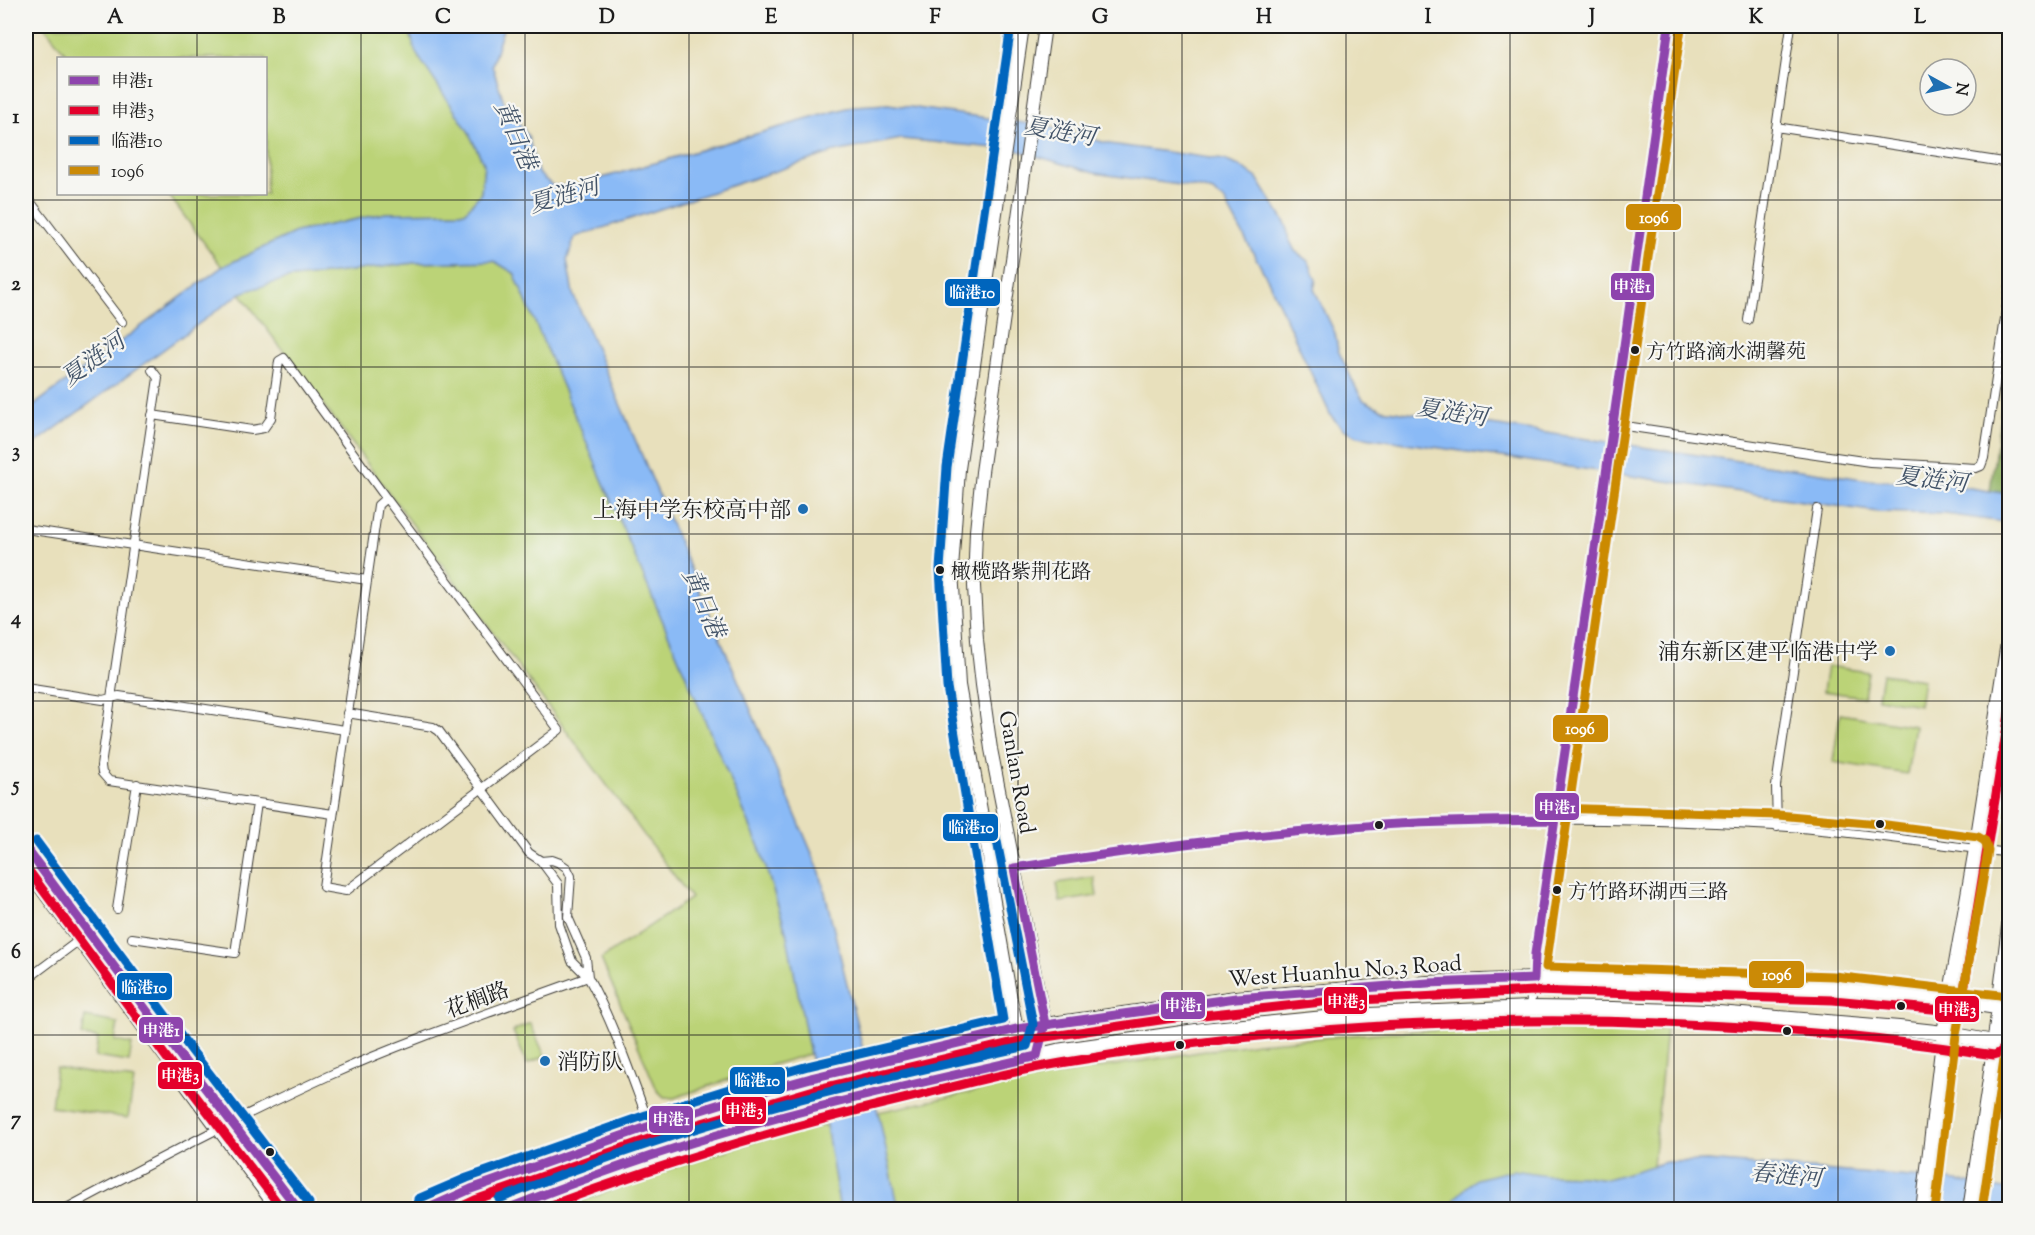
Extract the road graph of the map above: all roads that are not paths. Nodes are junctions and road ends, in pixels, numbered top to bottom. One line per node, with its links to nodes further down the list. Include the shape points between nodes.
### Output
1 (1023, 26): 48 (main road, Ganlan Road, via 959,469 952,570 960,686)
2 (1045, 26): 35 (main road, Ganlan Road, via 976,531 974,586 982,685)
3 (1669, 26): 28 (street)
4 (1791, 26): 5 (street)
5 (1776, 127): 6 (street); 9 (street)
6 (2010, 163)
7 (26, 196): 10 (street)
8 (2010, 285): 13 (street, via 1984,459 1976,468 1870,462)
9 (1748, 320)
10 (122, 322)
11 (152, 370): 12 (street, via 158,378)
12 (152, 415): 14 (street, via 252,430 264,428 271,418 279,361 284,358); 17 (street)
13 (1632, 427)
14 (386, 498): 18 (street, via 378,504); 25 (street, via 559,730)
15 (1817, 509): 29 (street, via 1776,786)
16 (26, 529): 17 (street)
17 (133, 545): 18 (street); 21 (street)
18 (367, 580): 22 (street)
19 (2010, 630): 31 (main road)
20 (26, 688): 21 (street, via 102,700)
21 (111, 698): 23 (street, via 119,696); 24 (street, via 102,773 109,781)
22 (347, 713): 23 (street); 25 (street, via 433,727)
23 (345, 730): 27 (street)
24 (137, 784): 26 (street); 36 (street)
25 (483, 788): 27 (street, via 346,891 323,887); 33 (street, via 529,853)
26 (257, 803): 27 (street); 39 (street, via 235,954)
27 (333, 814)
28 (1555, 820): 29 (street); 35 (street, via 1418,823 1213,840); 42 (street)
29 (1777, 826): 31 (street)
30 (26, 848): 38 (main road)
31 (1976, 849): 32 (street); 44 (main road)
32 (2010, 853)
33 (541, 861): 41 (street, via 558,884 559,924 572,961); 41 (street, via 560,862 571,876 568,917)
34 (26, 868): 40 (main road)
35 (1014, 868): 47 (main road, Ganlan Road)
36 (117, 909)
37 (2010, 918): 46 (main road)
38 (90, 932): 40 (street); 53 (main road)
39 (132, 939)
40 (79, 940): 43 (street); 55 (main road)
41 (588, 976): 53 (street, 花榈路, via 352,1066); 54 (street, via 619,1043)
42 (1534, 979): 44 (main road, West Huanhu No.3 Road, via 1834,988); 45 (street); 47 (main road, West Huanhu No.3 Road, via 1236,998)
43 (26, 980)
44 (1950, 1000): 46 (main road, West Huanhu No.3 Road); 49 (main road)
45 (1530, 1008): 49 (main road, West Huanhu No.3 Road, via 1707,1012); 52 (main road, West Huanhu No.3 Road, via 1345,1016 1203,1030)
46 (2004, 1008): 50 (main road)
47 (1045, 1024): 48 (main road, West Huanhu No.3 Road); 52 (main road, Ganlan Road)
48 (1017, 1029): 52 (main road, Ganlan Road); 54 (main road, West Huanhu No.3 Road, via 811,1078)
49 (1944, 1033): 50 (main road, West Huanhu No.3 Road); 61 (main road)
50 (1994, 1043): 51 (main road, West Huanhu No.3 Road); 62 (main road)
51 (2010, 1045)
52 (1037, 1056): 60 (main road, West Huanhu No.3 Road, via 739,1128)
53 (231, 1121): 55 (street, 花榈路); 58 (main road)
54 (650, 1126): 59 (main road, West Huanhu No.3 Road)
55 (216, 1128): 56 (street, 花榈路); 57 (main road)
56 (63, 1209)
57 (278, 1209)
58 (299, 1209)
59 (423, 1209)
60 (503, 1209)
61 (1923, 1209)
62 (1970, 1209)

